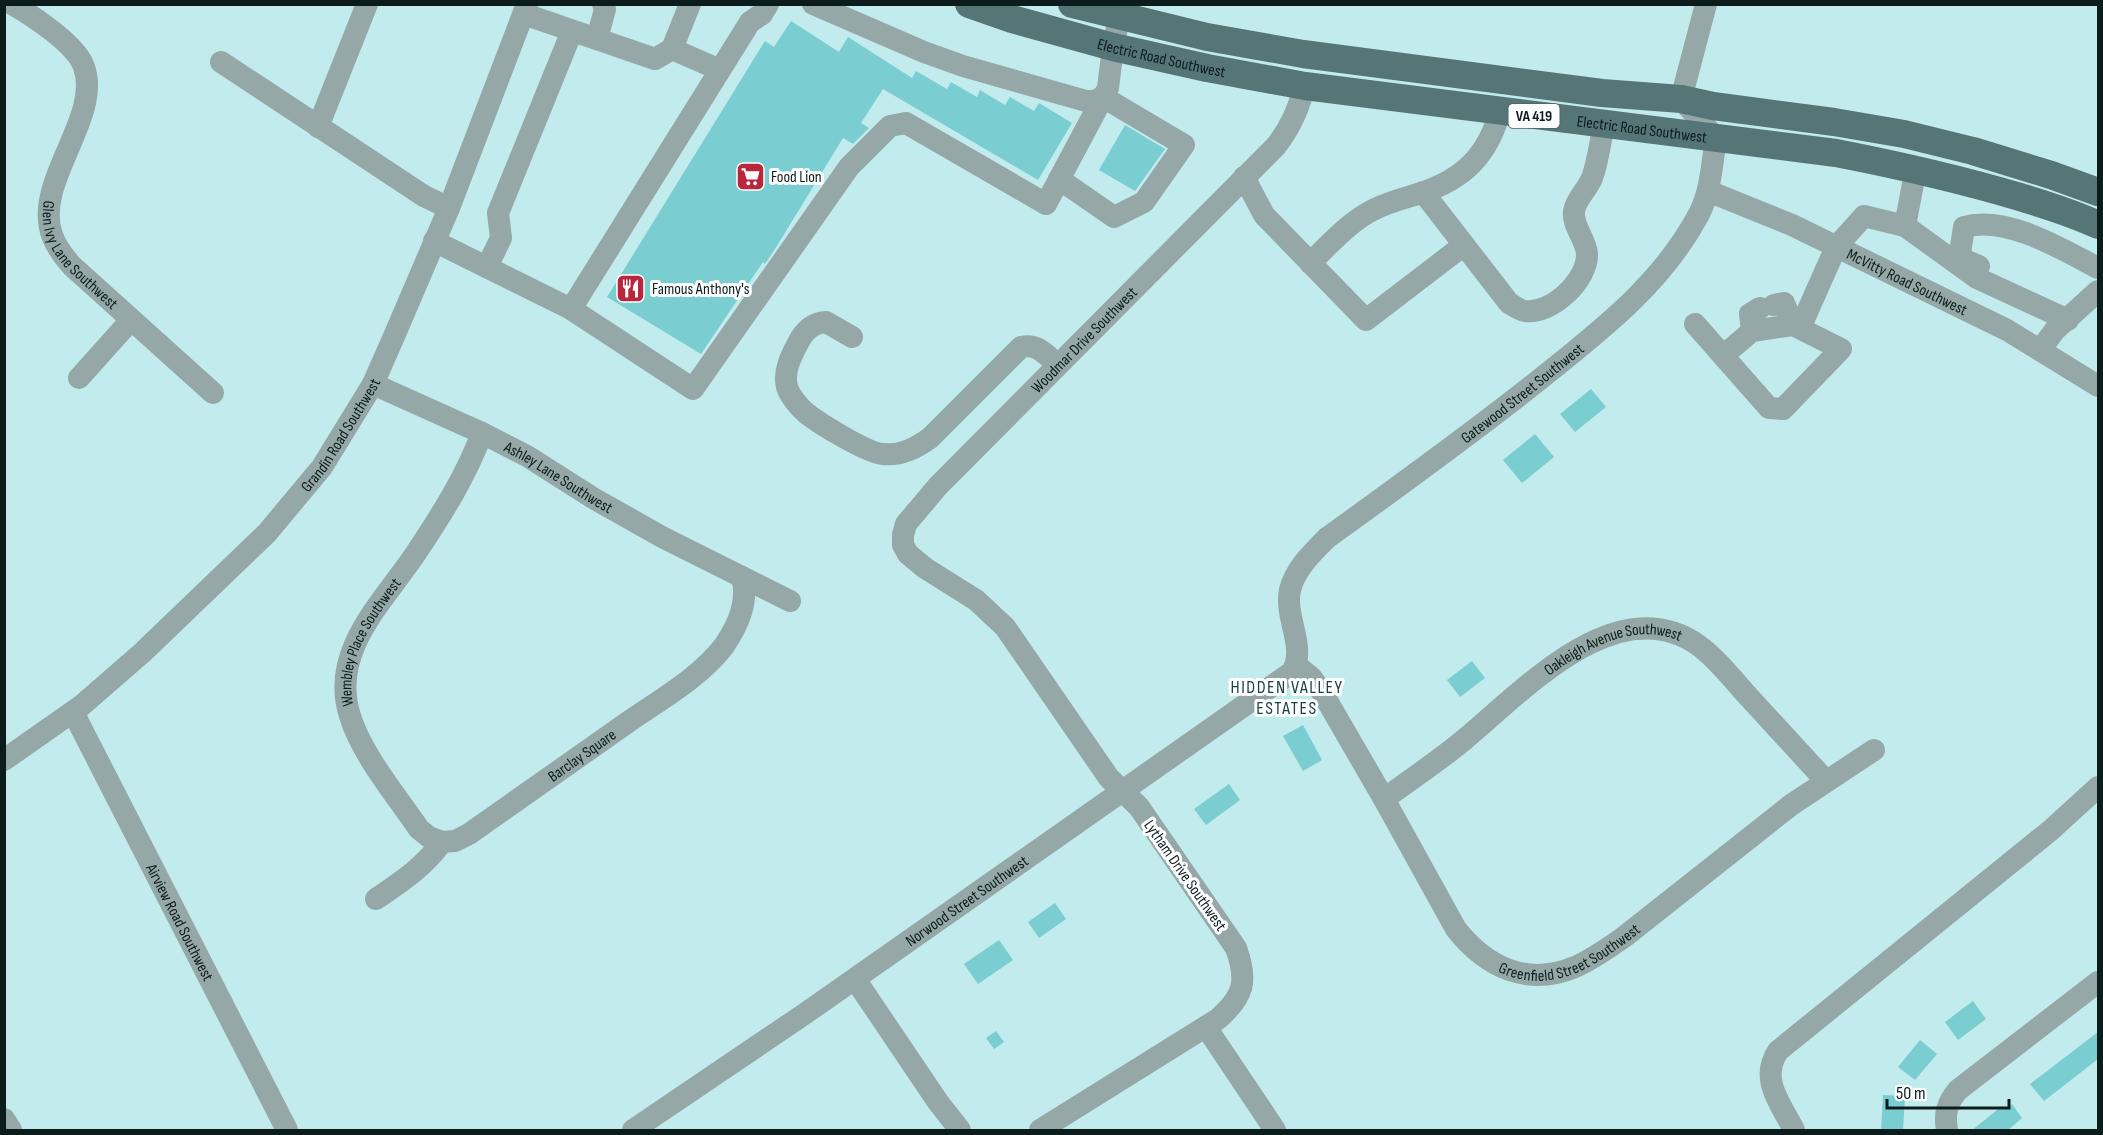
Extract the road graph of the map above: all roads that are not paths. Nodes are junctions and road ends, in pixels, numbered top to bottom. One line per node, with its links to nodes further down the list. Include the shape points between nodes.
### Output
1 (12, 4): 43 (street, Glen Ivy Lane Southwest, via 69,46 84,67 86,99 54,189 48,221 58,249 72,266)
2 (367, 4): 23 (street)
3 (603, 4): 13 (street)
4 (690, 4): 15 (street)
5 (768, 4): 17 (street, via 750,22)
6 (813, 4): 19 (street, via 963,66 1086,101)
7 (969, 4): 14 (main road, Electric Road Southwest / VA 419, via 1012,20)
8 (1072, 4): 11 (main road, Electric Road Southwest / VA 419)
9 (1706, 4): 20 (street)
10 (525, 9): 12 (street); 31 (street, Grandin Road Southwest)
11 (1121, 11): 14 (street); 20 (main road, Electric Road Southwest / VA 419, via 1207,37 1303,54 1602,93)
12 (572, 31): 13 (street); 38 (street, via 498,213 501,238)
13 (597, 39): 15 (street, via 655,59)
14 (1113, 47): 18 (main road, Electric Road Southwest / VA 419); 19 (street, via 1108,88)
15 (672, 49): 17 (street)
16 (221, 62): 23 (street)
17 (720, 69): 41 (street)
18 (1305, 86): 21 (main road, Electric Road Southwest / VA 419); 26 (street, Woodmar Drive Southwest, via 1289,129)
19 (1103, 97): 27 (street); 27 (street, via 1184,145 1144,202 1114,217)
20 (1681, 99): 24 (street); 30 (main road, Electric Road Southwest / VA 419, via 1904,134 1972,151)
21 (1500, 111): 22 (main road, Electric Road Southwest / VA 419); 29 (street, via 1487,145 1476,160 1463,173)
22 (1604, 125): 24 (main road, Electric Road Southwest / VA 419); 35 (street, via 1592,179 1574,212 1587,253 1587,264 1575,286 1551,305 1537,310 1518,309 1509,303)
23 (318, 127): 31 (street)
24 (1716, 138): 25 (main road, Electric Road Southwest / VA 419); 28 (street, Gatewood Street Southwest)
25 (1916, 168): 32 (main road, Electric Road Southwest / VA 419); 33 (street)
26 (1244, 177): 37 (street, via 1264,215); 50 (street, Woodmar Drive Southwest)
27 (1059, 179): 41 (street, via 1046,204 906,123 890,126 849,167 693,389)
28 (1708, 191): 36 (street, McVitty Road Southwest); 59 (street, Gatewood Street Southwest, via 1681,245 1607,326 1474,431 1327,538 1309,556 1296,573 1289,597 1298,654)
29 (1423, 192): 35 (street); 37 (street, via 1371,211)
30 (2098, 192)
31 (449, 208): 34 (street, Grandin Road Southwest)
32 (2098, 225)
33 (1905, 226): 36 (street, via 1864,216); 42 (street, via 1977,278)
34 (434, 241): 38 (street); 52 (street, Grandin Road Southwest)
35 (1464, 245): 37 (street, via 1366,320)
36 (1836, 247): 45 (street); 48 (street, McVitty Road Southwest)
37 (1310, 263)
38 (487, 267): 41 (street)
39 (2098, 268): 42 (street, via 2014,229 1978,223 1964,227 1960,253 1965,260 2045,294)
40 (2098, 291): 42 (street)
41 (571, 309)
42 (2061, 317): 48 (street)
43 (131, 320): 51 (street); 54 (street, Glen Ivy Lane Southwest)
44 (1695, 324): 49 (street)
45 (1796, 326): 46 (street); 46 (street, via 1784,303 1750,314); 49 (street, via 1841,349 1783,409 1768,408)
46 (1752, 331): 49 (street)
47 (852, 337): 50 (street, via 826,322 811,327 802,334 791,355 787,386 806,412 877,454 904,453 930,438 1022,347 1037,347)
48 (2041, 349): 53 (street, McVitty Road Southwest)
49 (1724, 355)
50 (1058, 365): 57 (street, Woodmar Drive Southwest, via 938,486 906,524 903,545 908,554)
51 (80, 378)
52 (373, 384): 55 (street, Ashley Lane Southwest); 60 (street, Grandin Road Southwest, via 322,467 267,533 142,653)
53 (2098, 386)
54 (213, 393)
55 (482, 433): 56 (street, Ashley Lane Southwest, via 662,537); 67 (street, Wembley Place Southwest, via 461,483 360,632 347,673 346,694 356,732 419,829)
56 (742, 577): 58 (street, Ashley Lane Southwest); 67 (street, Barclay Square, via 745,602 738,622 708,663 469,834)
57 (949, 583): 65 (street, Lytham Drive Southwest, via 976,600 1005,627)
58 (790, 601)
59 (1296, 665): 65 (street, Norwood Street Southwest, via 1288,676); 66 (street, Greenfield Street Southwest, via 1322,692)
60 (73, 712): 62 (street, Grandin Road Southwest); 74 (street, Airview Road Southwest)
61 (1874, 750): 63 (street, Greenfield Street Southwest)
62 (4, 760)
63 (1826, 781): 66 (street, Oakleigh Avenue Southwest, via 1711,656 1683,636 1649,628 1629,629 1600,638 1558,661 1451,751); 66 (street, Greenfield Street Southwest, via 1596,956 1554,974 1538,975 1499,966 1468,944)
64 (2098, 787): 79 (street, via 2051,830 1778,1052 1769,1072 1770,1083)
65 (1122, 792): 69 (street, Norwood Street Southwest); 71 (street, Lytham Drive Southwest, via 1139,807 1236,948 1242,988 1237,1000)
66 (1384, 799)
67 (442, 842): 68 (street, via 416,871)
68 (376, 899)
69 (855, 979): 75 (street, Norwood Street Southwest); 76 (street)
70 (2098, 982): 80 (street, via 1958,1090 1947,1106)
71 (1206, 1027): 77 (street, Lytham Drive Southwest); 78 (street)
72 (4, 1119): 73 (street)
73 (11, 1131)
74 (287, 1131)
75 (633, 1131)
76 (960, 1131)
77 (1040, 1131)
78 (1275, 1131)
79 (1794, 1131)
80 (1947, 1131)

